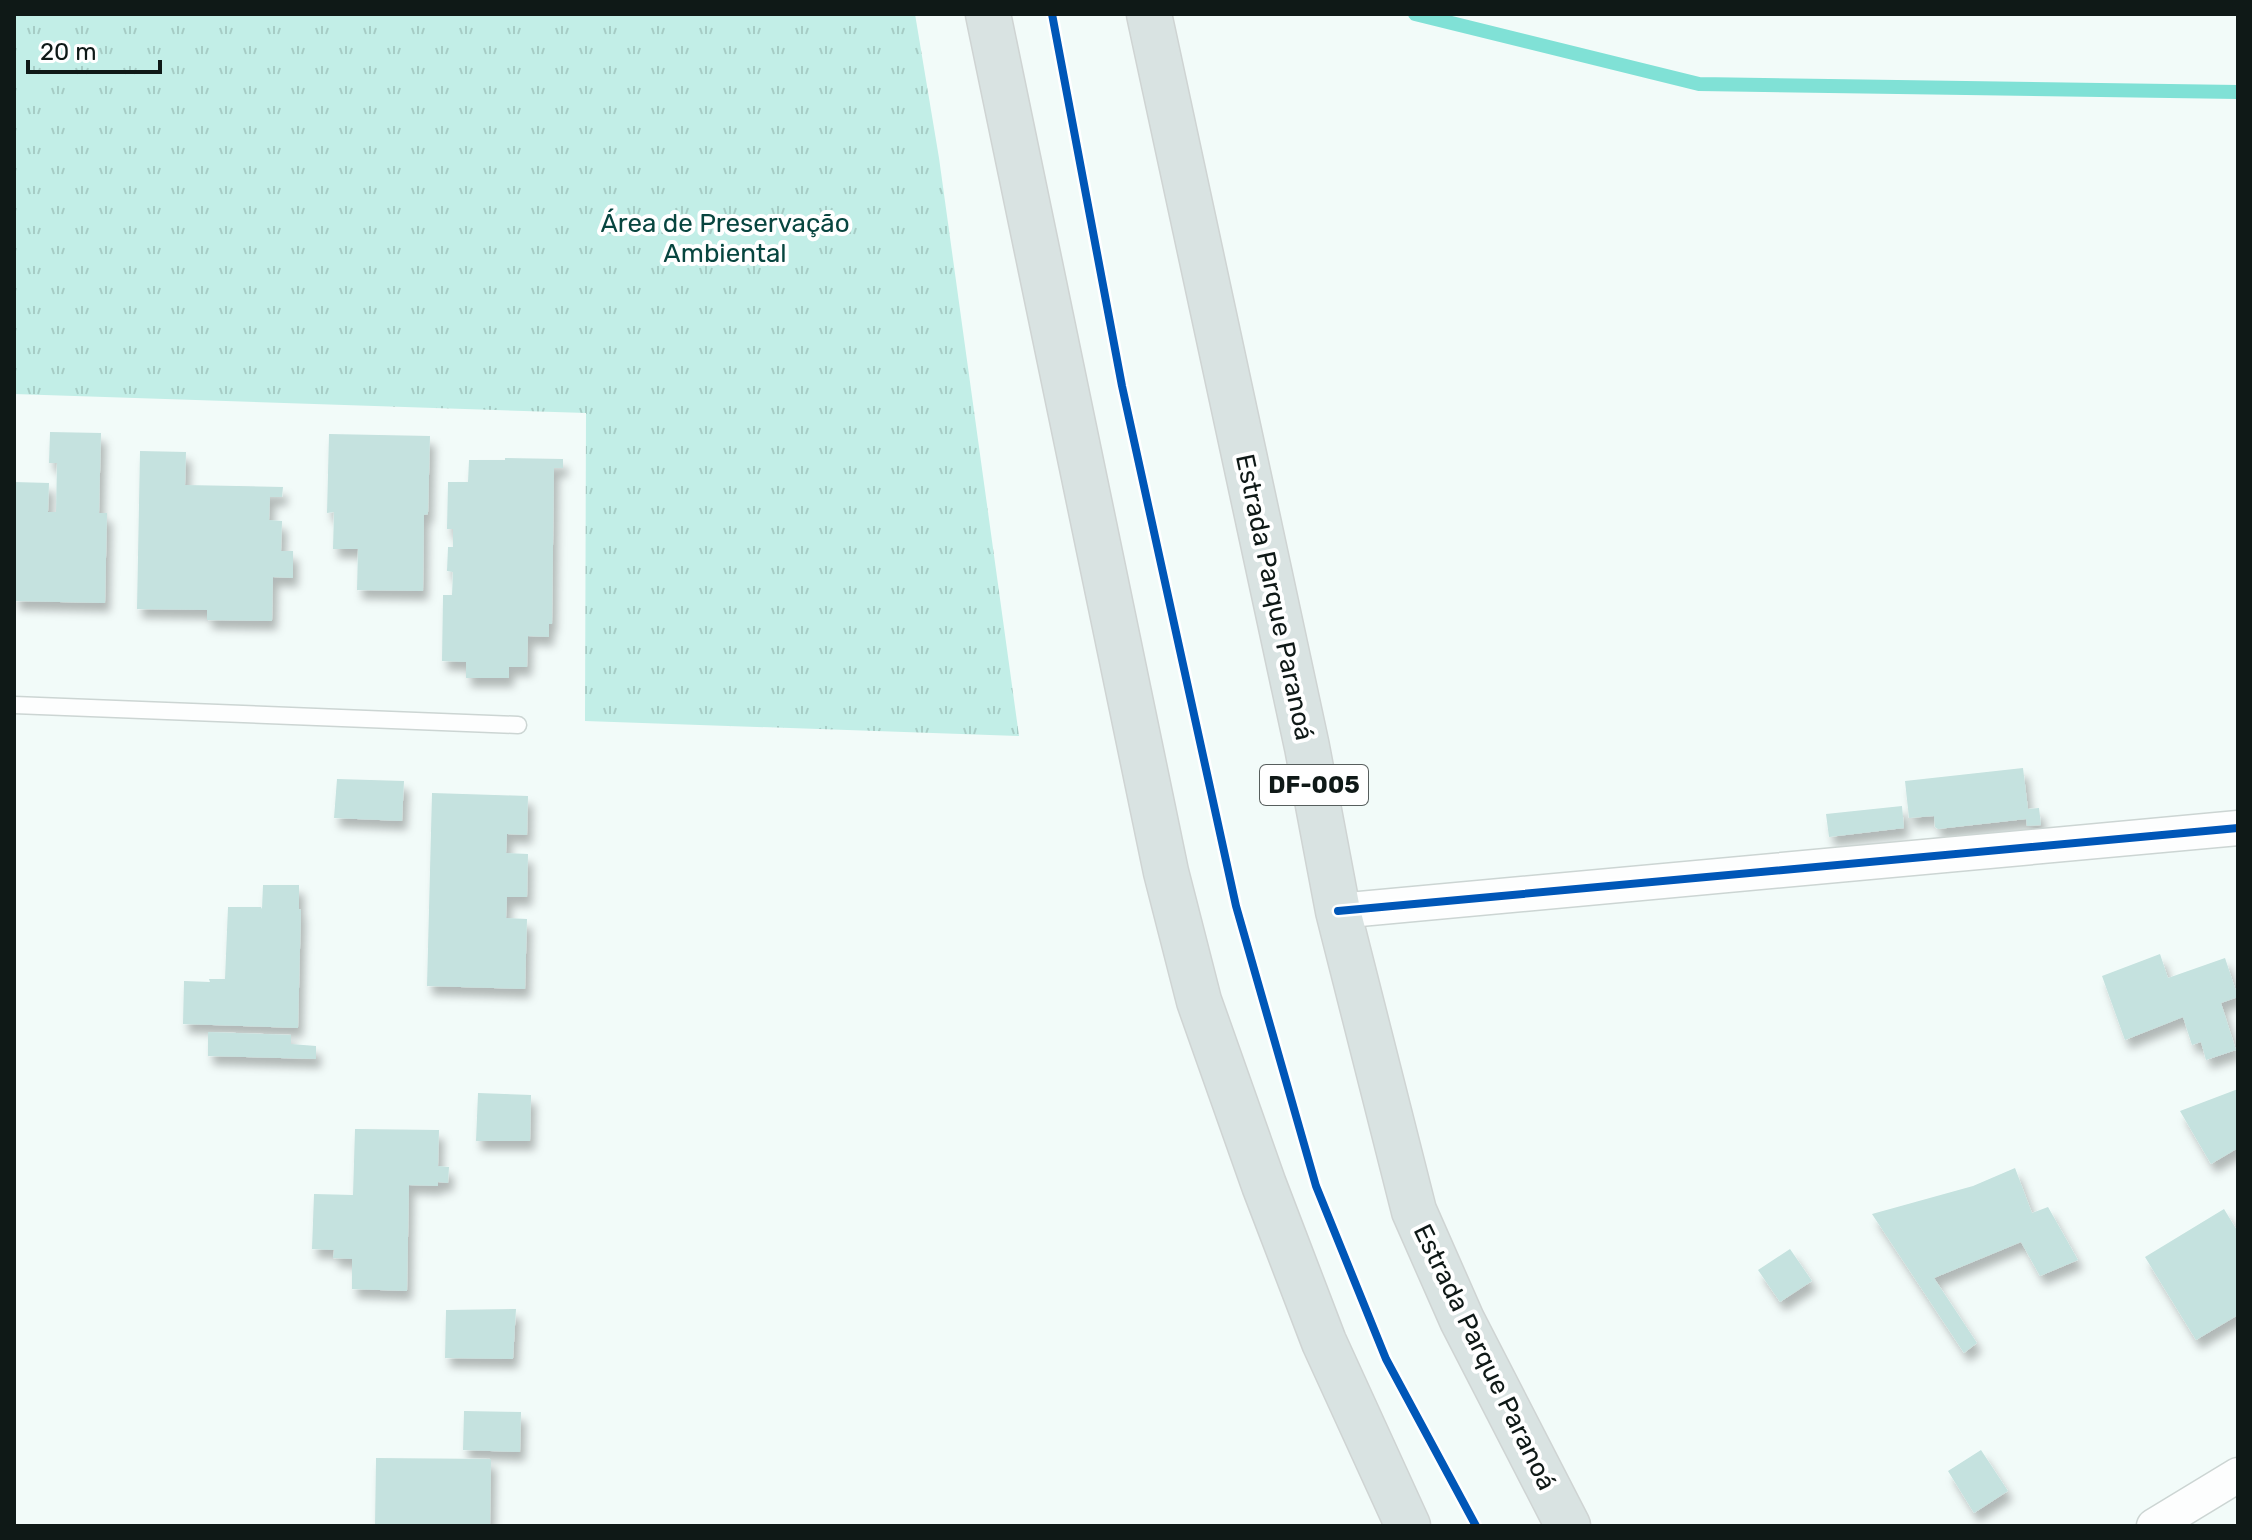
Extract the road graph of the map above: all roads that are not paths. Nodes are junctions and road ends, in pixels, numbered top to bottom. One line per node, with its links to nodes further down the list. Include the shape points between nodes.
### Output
1 (988, 14): 8 (main road, via 1166,872 1199,1001 1324,1342)
2 (1149, 14): 6 (main road, Estrada Parque Paranoá / DF-005)
3 (14, 705): 4 (lane)
4 (518, 725)
5 (2238, 828): 6 (street)
6 (1338, 911): 9 (main road, Estrada Parque Paranoá / DF-005, via 1414,1211 1462,1320)
7 (2238, 1475): 10 (street)
8 (1408, 1526)
9 (1568, 1526)
10 (2154, 1526)

